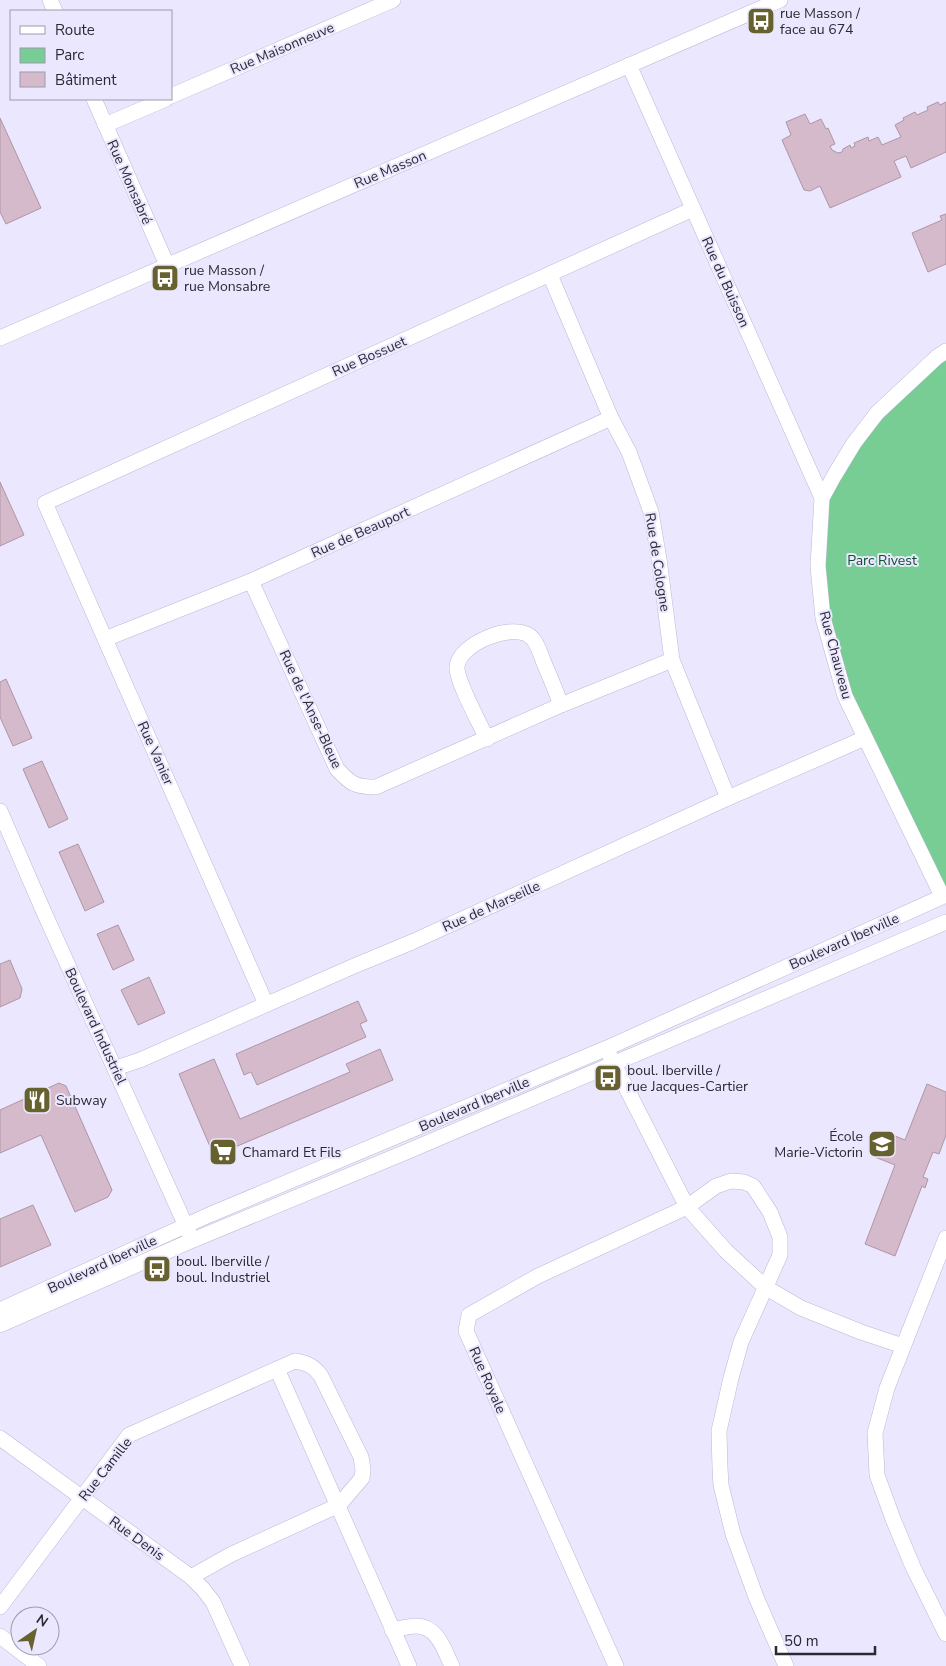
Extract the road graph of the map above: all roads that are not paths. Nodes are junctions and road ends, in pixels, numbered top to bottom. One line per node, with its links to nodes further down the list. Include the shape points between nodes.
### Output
1 (393, 0): 4 (street, Rue Maisonneuve)
2 (780, 0): 3 (street, Rue Masson)
3 (629, 65): 8 (street, Rue du Buisson); 9 (street, Rue Masson)
4 (172, 96)
5 (94, 100): 7 (street, Rue Monsabré)
6 (164, 100): 7 (street)
7 (105, 125): 9 (street, Rue Monsabré)
8 (693, 209): 10 (street, Rue Bossuet); 14 (street, Rue du Buisson)
9 (167, 265): 11 (street, Rue Masson)
10 (550, 275): 13 (street, Rue de Cologne); 15 (street, Rue Bossuet)
11 (0, 338)
12 (946, 350): 14 (street, Rue Chauveau, via 877,413 854,442)
13 (611, 418): 16 (street, Rue de Beauport); 18 (street, Rue de Cologne, via 629,452 651,512)
14 (822, 498): 20 (street, Rue Chauveau, via 818,566 823,618 845,696)
15 (45, 503): 17 (street, Rue Vanier)
16 (251, 581): 17 (street, Rue de Beauport); 21 (street, Rue de l'Anse-Bleue, via 337,769 348,782 376,787)
17 (105, 639): 26 (street, Rue Vanier)
18 (672, 660): 19 (street, Rue de l'Anse-Bleue); 22 (street, Rue de Cologne)
19 (561, 705): 21 (street, Rue de l'Anse-Bleue); 21 (street, via 533,638 521,631 502,632 471,646 459,660 457,668)
20 (865, 738): 22 (street, Rue de Marseille); 24 (street, Rue Chauveau)
21 (487, 739)
22 (728, 798): 26 (street, Rue de Marseille, via 412,942)
23 (0, 811): 29 (street, Boulevard Industriel)
24 (944, 896): 27 (street, Boulevard Iberville)
25 (946, 922): 28 (street, Boulevard Iberville)
26 (266, 1004): 29 (street, Rue de Marseille)
27 (607, 1048): 28 (street); 31 (street, Boulevard Iberville)
28 (613, 1063): 30 (street); 33 (street, Boulevard Iberville)
29 (116, 1068): 31 (street, Boulevard Industriel)
30 (687, 1207): 34 (street, via 726,1251); 34 (street, Rue Royale, via 716,1186 731,1181 754,1186 780,1237 780,1255); 51 (street, Rue Royale, via 538,1276 469,1315 466,1331)
31 (186, 1226): 33 (street, Boulevard Industriel); 35 (street, Boulevard Iberville)
32 (946, 1238): 37 (street)
33 (193, 1240): 36 (street, Boulevard Iberville)
34 (765, 1287): 37 (street, via 801,1308); 52 (street, via 741,1342 731,1378 719,1431 720,1468 733,1534)
35 (0, 1310)
36 (0, 1325)
37 (903, 1346): 45 (street, via 887,1388 875,1434 877,1474 913,1567)
38 (278, 1369): 40 (street, Rue Camille, via 129,1435); 41 (street); 41 (street, Rue Camille, via 295,1361 306,1362 316,1369 362,1458 362,1478)
39 (0, 1438): 40 (street, Rue Denis)
40 (81, 1498): 42 (street, Rue Denis); 43 (street, Rue Camille)
41 (338, 1505): 42 (street, Rue Camille, via 230,1554); 44 (street)
42 (191, 1577): 48 (street, Rue Denis, via 213,1602)
43 (0, 1607)
44 (392, 1630): 49 (street); 50 (street, via 416,1626 426,1628 435,1634)
45 (946, 1634)
46 (0, 1636): 47 (street)
47 (39, 1666)
48 (242, 1666)
49 (409, 1666)
50 (452, 1666)
51 (616, 1666)
52 (786, 1666)

